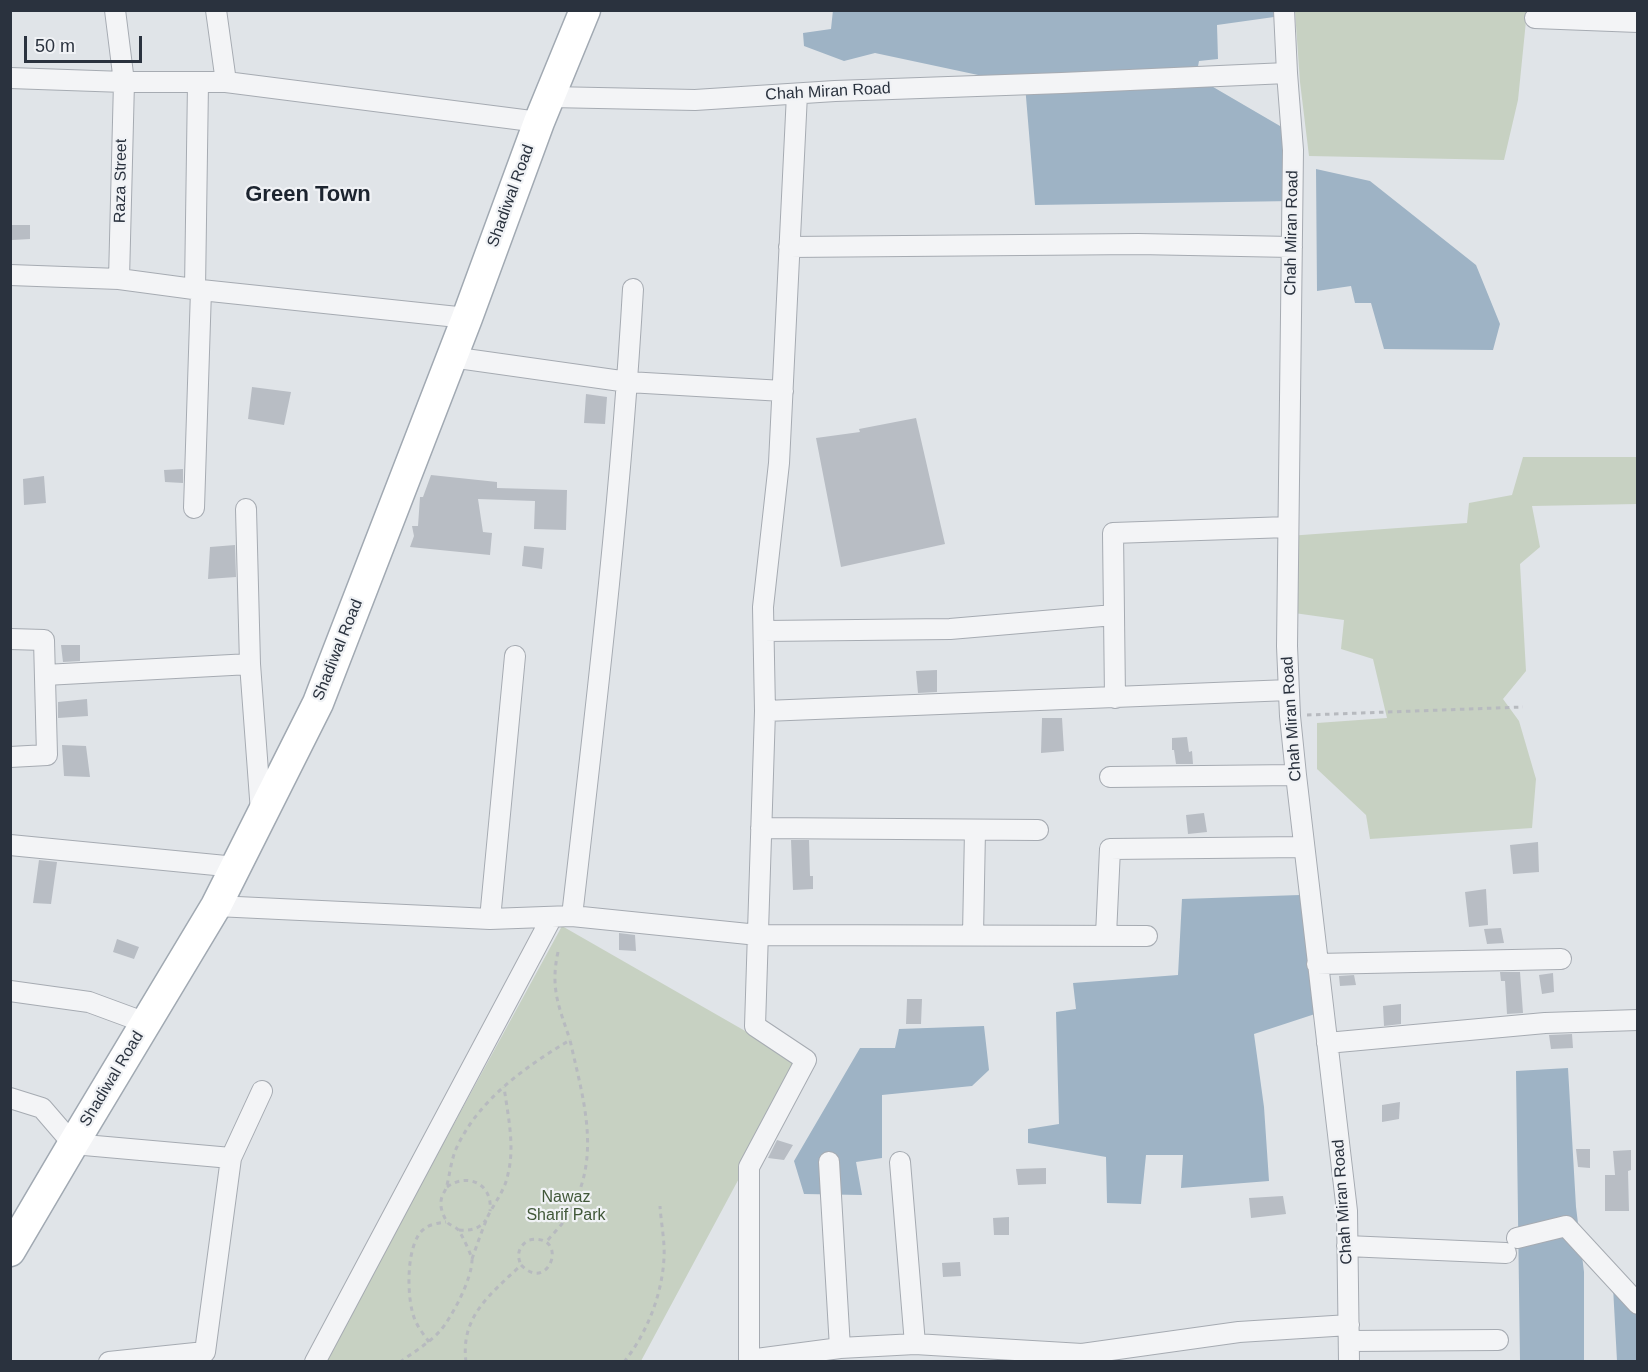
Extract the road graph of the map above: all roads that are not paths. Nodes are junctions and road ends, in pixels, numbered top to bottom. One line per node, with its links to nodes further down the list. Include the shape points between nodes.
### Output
1 (115, 10): 9 (street, Raza Street)
2 (216, 10): 10 (street)
3 (585, 10): 13 (main road, Shadiwal Road)
4 (1284, 10): 7 (street, Chah Miran Road)
5 (1534, 18): 6 (street)
6 (1638, 22)
7 (1287, 73): 12 (street, Chah Miran Road); 15 (street, Chah Miran Road, via 1293,150)
8 (10, 78): 9 (street, Chah Miran Road)
9 (124, 82): 11 (street, Chah Miran Road); 17 (street, Raza Street)
10 (226, 82): 11 (street, Chah Miran Road); 13 (street, Chah Miran Road)
11 (198, 83): 19 (street)
12 (797, 94): 13 (street, Chah Miran Road); 14 (street)
13 (544, 110): 20 (main road, Shadiwal Road)
14 (789, 247): 15 (street); 23 (street)
15 (1292, 247): 26 (street, Chah Miran Road)
16 (10, 275): 17 (street)
17 (119, 279): 19 (street)
18 (633, 289): 22 (street)
19 (198, 290): 20 (street); 24 (street)
20 (467, 318): 21 (main road, Shadiwal Road)
21 (451, 357): 22 (street); 39 (main road, Shadiwal Road, via 318,703)
22 (628, 382): 23 (street); 47 (street, via 603,645)
23 (783, 391): 28 (street)
24 (194, 508)
25 (246, 509): 31 (street)
26 (1288, 527): 27 (street, via 1113,533); 33 (street, Chah Miran Road)
27 (1114, 615): 28 (street, via 950,629); 34 (street)
28 (764, 631): 35 (street)
29 (10, 639): 32 (street, via 44,640)
30 (515, 656): 48 (street)
31 (250, 664): 32 (street); 39 (street)
32 (45, 675): 36 (street, via 47,755)
33 (1289, 690): 34 (street); 37 (street, Chah Miran Road)
34 (1115, 698): 35 (street)
35 (765, 711): 40 (street)
36 (10, 757)
37 (1296, 775): 38 (street); 44 (street, Chah Miran Road)
38 (1110, 777)
39 (261, 816): 45 (main road, Shadiwal Road)
40 (761, 828): 41 (street); 49 (street)
41 (975, 830): 42 (street); 50 (street)
42 (1038, 830)
43 (10, 844): 45 (street)
44 (1304, 847): 51 (street, via 1110,849); 54 (street, Chah Miran Road)
45 (236, 867): 46 (main road, Shadiwal Road)
46 (216, 906): 48 (street); 57 (main road, Shadiwal Road)
47 (562, 917): 48 (street); 49 (street); 75 (street)
48 (490, 919)
49 (758, 935): 50 (street); 73 (street, via 755,1026 806,1060 750,1167)
50 (974, 935): 51 (street)
51 (1106, 935): 52 (street)
52 (1147, 936)
53 (1561, 959): 54 (street)
54 (1317, 964): 58 (street, Chah Miran Road)
55 (10, 991): 57 (street, via 89,1002)
56 (1638, 1020): 58 (street, via 1545,1023)
57 (146, 1023): 61 (main road, Shadiwal Road)
58 (1327, 1043): 65 (street, Chah Miran Road, via 1346,1201)
59 (262, 1091): 62 (street)
60 (10, 1098): 61 (street, via 42,1108)
61 (73, 1144): 62 (street); 66 (main road, Shadiwal Road)
62 (231, 1158): 74 (street, via 205,1352)
63 (829, 1162): 71 (street)
64 (900, 1162): 70 (street)
65 (1347, 1245): 67 (street, via 1511,1246 1566,1226); 68 (street, Chah Miran Road)
66 (10, 1251)
67 (1638, 1304)
68 (1349, 1333): 69 (street); 70 (street, via 1239,1332 1082,1354); 76 (street, Chah Miran Road)
69 (1498, 1340)
70 (915, 1344): 71 (street)
71 (840, 1348): 72 (street)
72 (808, 1357): 73 (street)
73 (749, 1361)
74 (110, 1362)
75 (315, 1362)
76 (1349, 1362)

